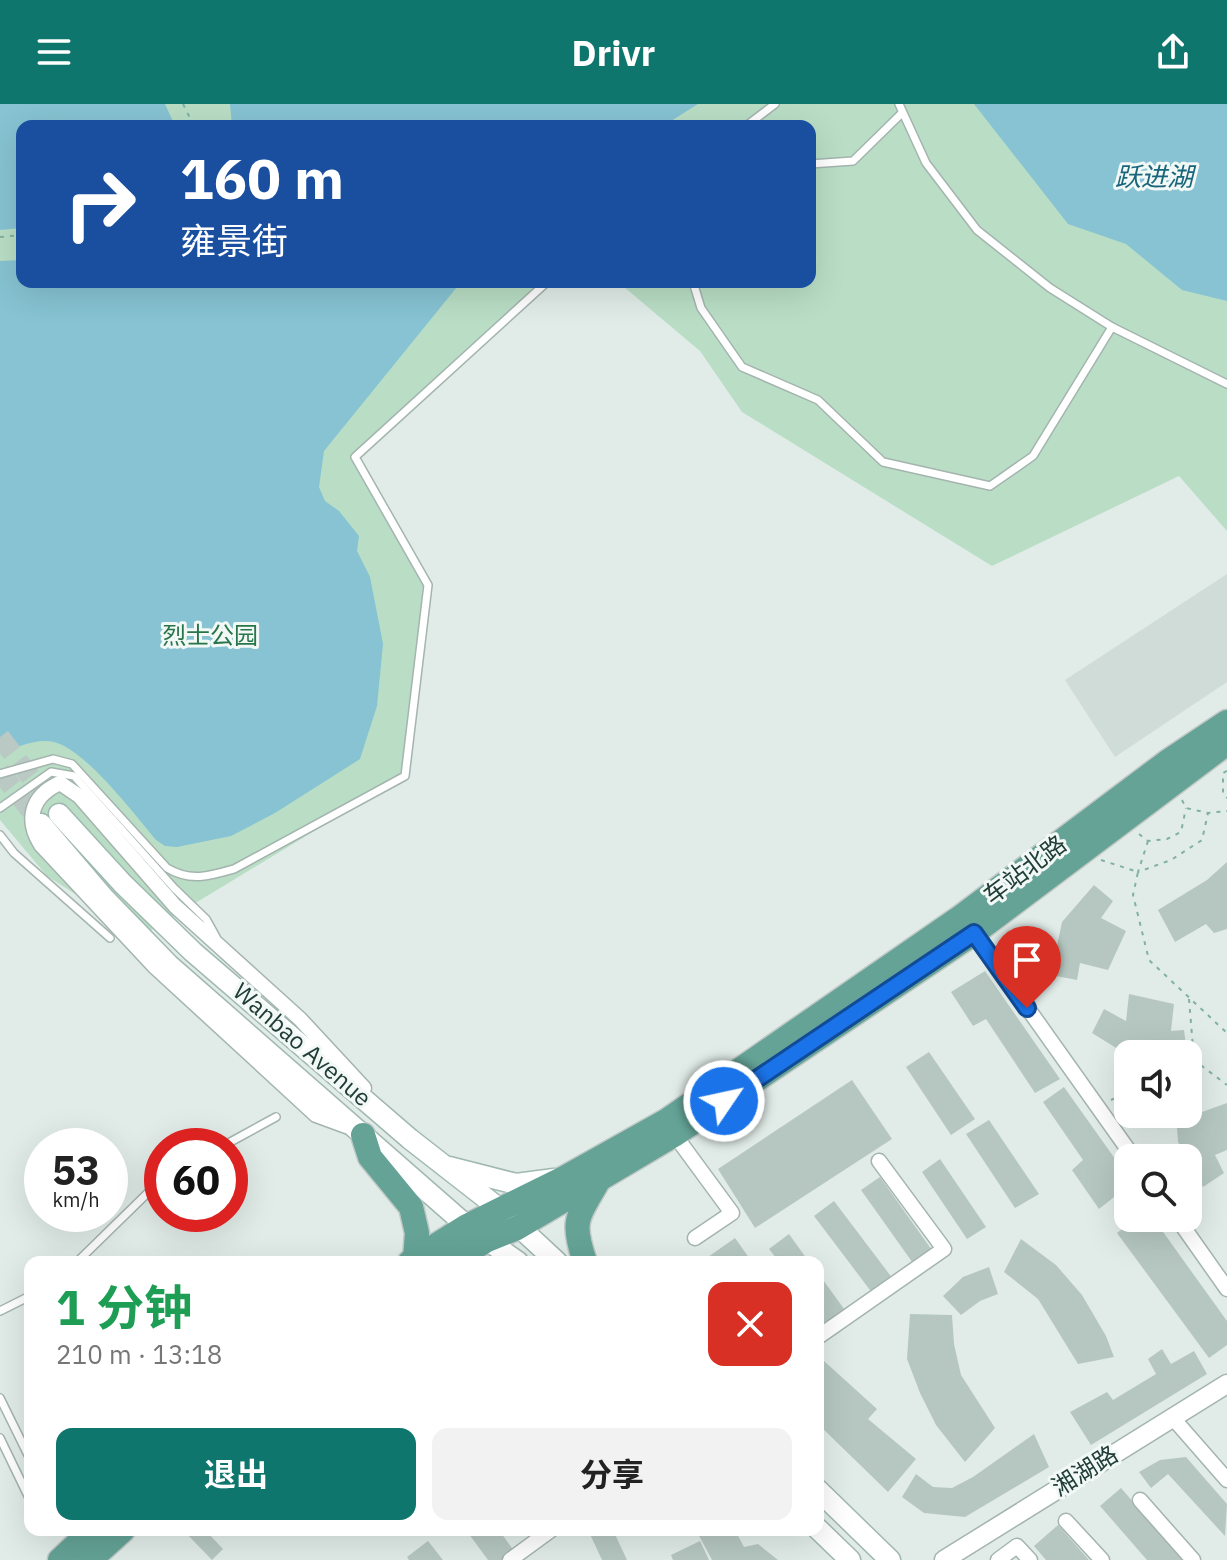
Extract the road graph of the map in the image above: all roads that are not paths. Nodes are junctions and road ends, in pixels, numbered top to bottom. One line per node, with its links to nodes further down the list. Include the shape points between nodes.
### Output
1 (775, 104): 3 (lane)
2 (901, 108): 4 (lane, via 853,161); 7 (lane, via 926,163 977,230 1050,288)
3 (754, 120)
4 (816, 164)
5 (540, 288): 11 (lane, via 355,457 428,585 405,776 234,869 192,877 167,868 72,764 53,759)
6 (695, 288): 7 (lane, via 701,308 742,367 818,400 883,462 990,486 1033,456)
7 (1112, 327): 8 (lane)
8 (1227, 384)
9 (1227, 722): 14 (main road, 车站北路, via 1167,762)
10 (1227, 743): 14 (main road, 车站北路, via 1081,853)
11 (0, 774)
12 (0, 808): 16 (lane, via 51,772 74,776 206,919)
13 (0, 835): 15 (lane)
14 (968, 925): 18 (main road, 车站北路); 22 (street)
15 (110, 938)
16 (222, 949): 20 (street, via 175,906 79,796 60,783 38,801 31,816 41,845 154,966 316,1115); 21 (street, via 300,1019)
17 (276, 1117): 19 (lane)
18 (670, 1128): 25 (main road, 车站北路); 26 (main road, 车站北路); 31 (street, via 732,1213)
19 (248, 1132)
20 (360, 1133): 21 (main road, Wanbao Avenue, via 169,965 104,898 50,819 193,952); 30 (main road, Wanbao Avenue); 33 (main road, via 370,1157 411,1207 417,1233)
21 (410, 1139): 24 (main road, Wanbao Avenue)
22 (1124, 1144)
23 (879, 1161): 42 (street, via 944,1249)
24 (444, 1166): 25 (main road, via 516,1184); 28 (main road, Wanbao Avenue)
25 (566, 1177): 28 (main road, 车站北路)
26 (598, 1180): 28 (main road, 车站北路); 38 (main road, via 577,1217)
27 (144, 1197): 32 (lane)
28 (509, 1219): 30 (main road, 车站北路); 37 (main road, Wanbao Avenue)
29 (1187, 1232): 39 (street)
30 (477, 1233): 34 (main road, 车站北路); 35 (main road, 车站北路); 36 (main road, Wanbao Avenue)
31 (695, 1238)
32 (83, 1256)
33 (413, 1256)
34 (422, 1256)
35 (456, 1256)
36 (510, 1256)
37 (550, 1256)
38 (583, 1256)
39 (1227, 1289)
40 (24, 1299): 41 (lane)
41 (0, 1311)
42 (824, 1333)
43 (1227, 1384): 45 (street, 湘湖路)
44 (0, 1398): 47 (lane)
45 (1172, 1417): 48 (street); 62 (street, 湘湖路)
46 (0, 1438): 49 (lane)
47 (24, 1447)
48 (1227, 1480)
49 (24, 1488)
50 (824, 1496): 61 (main road)
51 (1140, 1500): 66 (street)
52 (1066, 1521): 65 (street)
53 (824, 1535): 60 (main road)
54 (86, 1536): 57 (main road)
55 (116, 1536): 58 (main road)
56 (543, 1536): 59 (street)
57 (60, 1560)
58 (90, 1560)
59 (510, 1560)
60 (850, 1560)
61 (890, 1560)
62 (944, 1560)
63 (998, 1560): 64 (street, via 1017,1546)
64 (1030, 1560)
65 (1102, 1560)
66 (1193, 1560)

